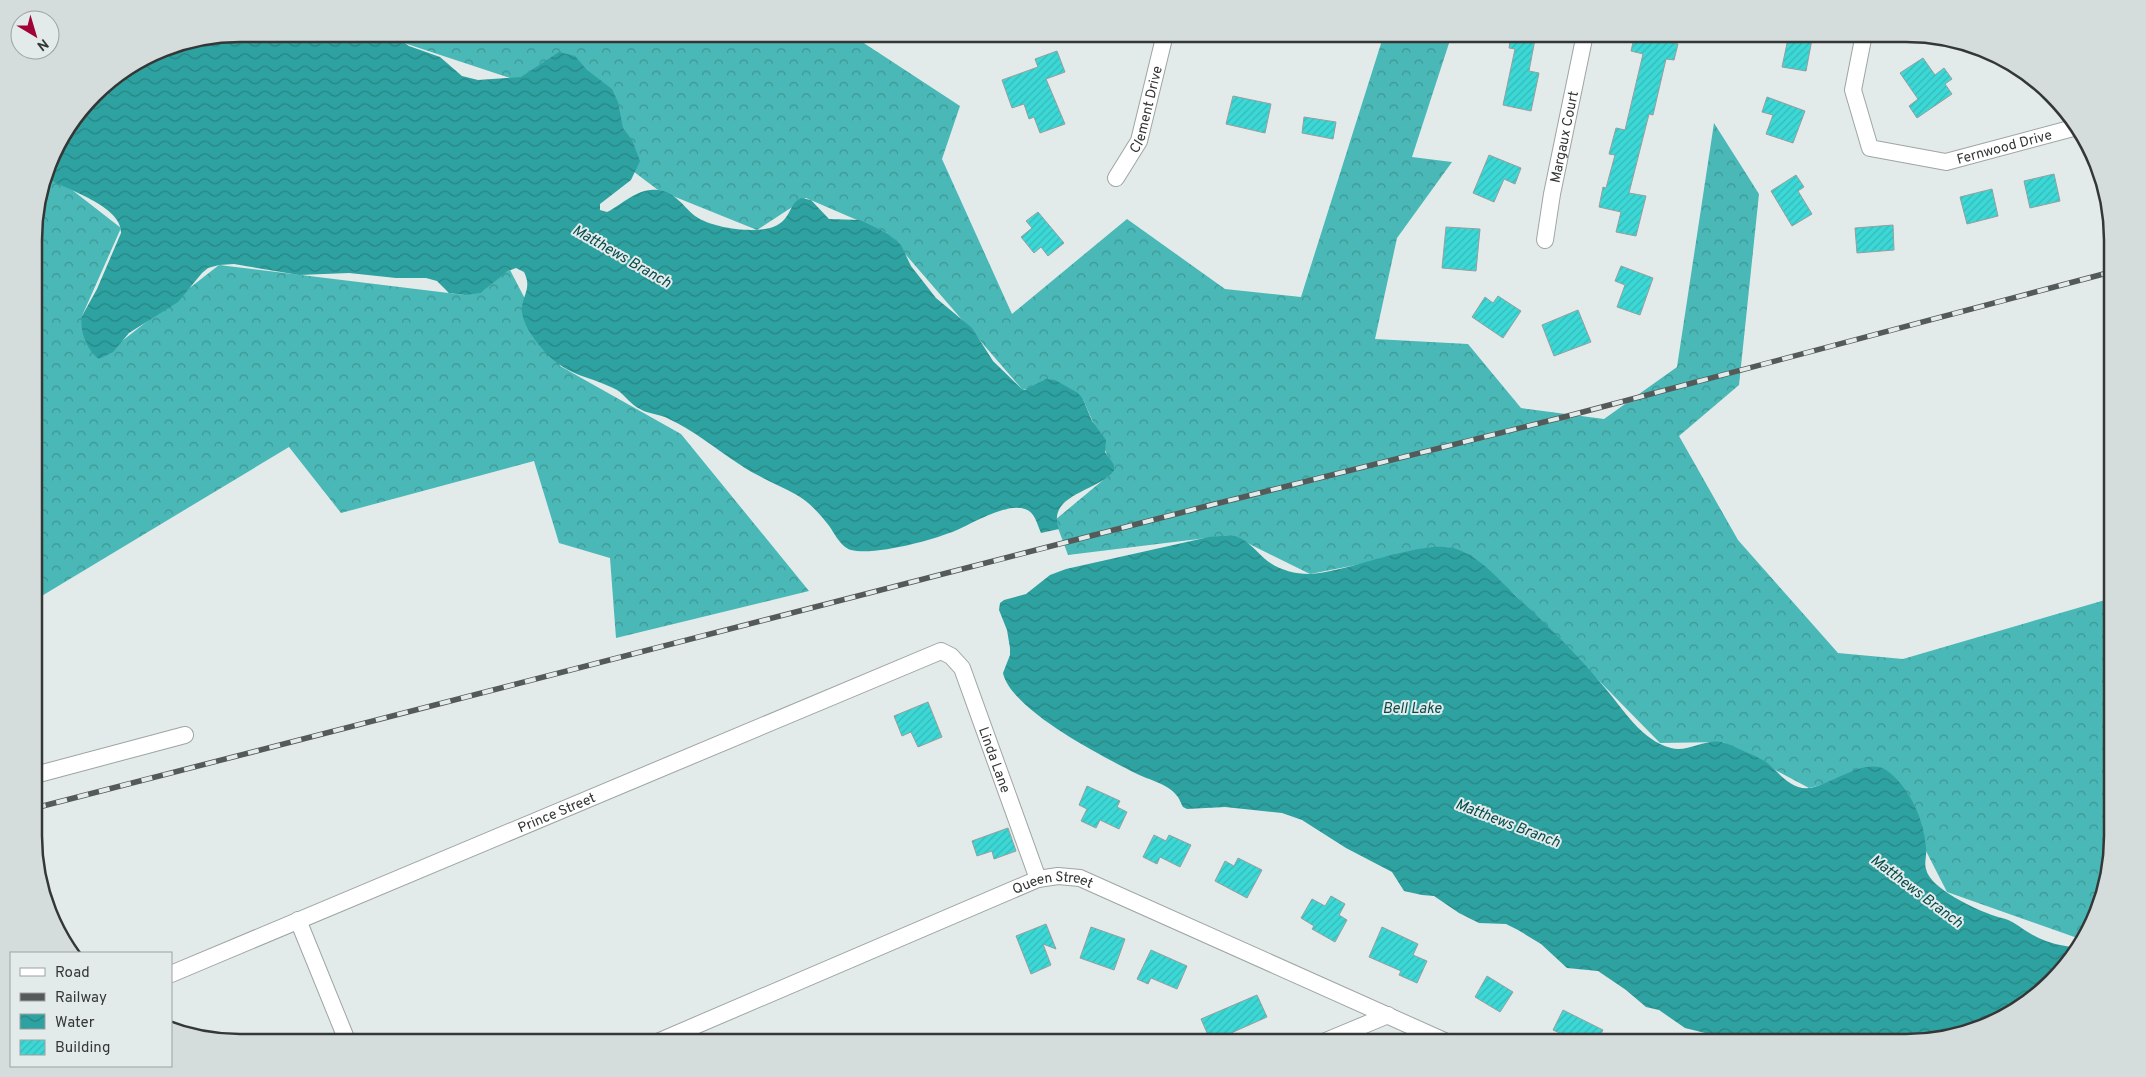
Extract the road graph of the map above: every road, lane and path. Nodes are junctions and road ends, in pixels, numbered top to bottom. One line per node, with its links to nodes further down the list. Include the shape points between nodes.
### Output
1 (1163, 42): 5 (street, Clement Drive, via 1139,141)
2 (1583, 42): 6 (street, Margaux Court)
3 (1862, 42): 4 (street, Fernwood Drive, via 1853,90 1870,148 1946,162)
4 (2069, 129)
5 (1116, 178)
6 (1545, 240)
7 (941, 651): 10 (street, Linda Lane, via 962,668); 11 (street, Prince Street)
8 (185, 735): 9 (street)
9 (42, 773)
10 (1038, 879): 13 (street, Queen Street, via 1058,876 1080,878); 15 (street, Queen Street)
11 (298, 920): 12 (street, Prince Street); 14 (street)
12 (172, 974)
13 (1388, 1015): 16 (street); 17 (street, Queen Street)
14 (344, 1034)
15 (676, 1034)
16 (1343, 1034)
17 (1429, 1034)

